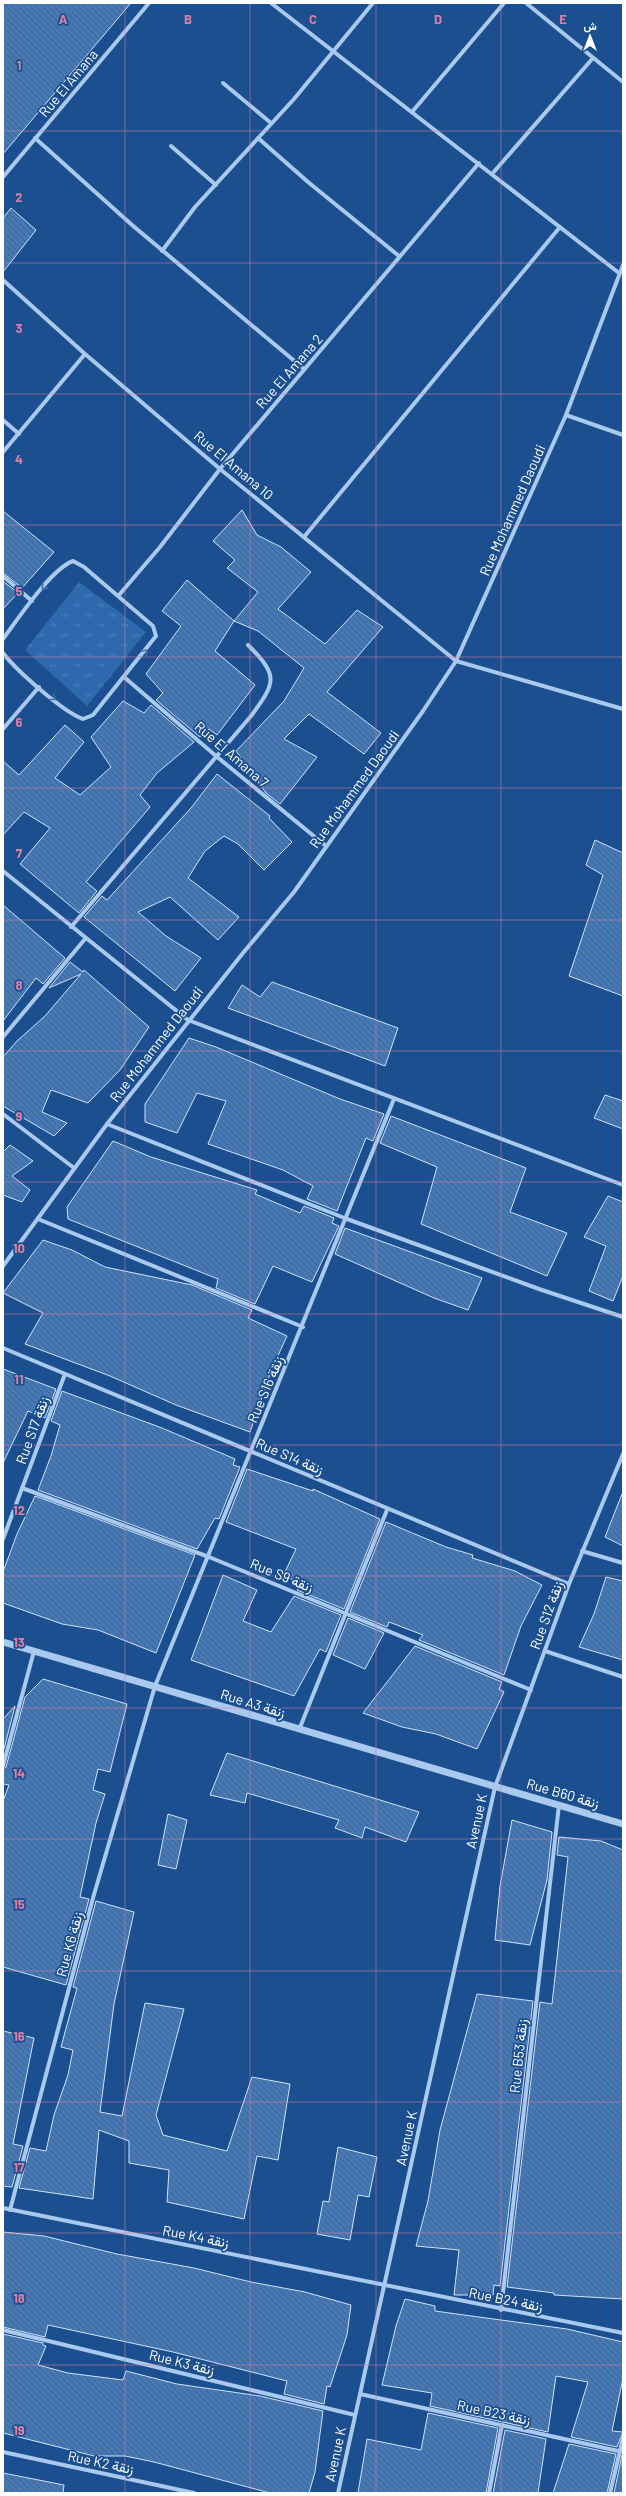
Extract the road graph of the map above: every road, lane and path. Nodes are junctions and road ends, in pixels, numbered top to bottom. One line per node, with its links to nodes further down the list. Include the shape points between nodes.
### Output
1 (149, 3): 12 (street, Rue El Amana)
2 (271, 3): 6 (street)
3 (373, 3): 6 (street)
4 (504, 3): 10 (street)
5 (526, 3): 7 (street)
6 (334, 52): 10 (street); 11 (street)
7 (592, 58): 8 (street); 16 (street)
8 (623, 82)
9 (223, 84): 11 (street)
10 (412, 112): 15 (street)
11 (271, 123): 13 (street)
12 (35, 138): 17 (street, Rue El Amana); 20 (street)
13 (258, 138): 18 (street); 21 (street)
14 (171, 146): 18 (street)
15 (479, 163): 16 (street); 21 (street, Rue El Amana 2)
16 (492, 174): 19 (street)
17 (3, 177)
18 (216, 184): 20 (street, via 180,225)
19 (560, 228): 23 (street); 33 (street)
20 (162, 251): 26 (street)
21 (399, 256): 26 (street, Rue El Amana 2)
22 (623, 265): 23 (street, Rue Mohammed Daoudi)
23 (619, 274): 27 (street, Rue Mohammed Daoudi)
24 (3, 280): 25 (street, Rue El Amana 10)
25 (84, 354): 29 (street); 32 (street, Rue El Amana 10)
26 (304, 370): 32 (street, Rue El Amana 2)
27 (566, 416): 30 (street); 40 (street, Rue Mohammed Daoudi)
28 (3, 420): 29 (street)
29 (19, 434): 31 (street)
30 (623, 435)
31 (3, 452)
32 (220, 468): 33 (street, Rue El Amana 10); 35 (street, Rue El Amana 2, via 160,547)
33 (304, 537): 40 (street, Rue El Amana 10)
34 (3, 576): 36 (street)
35 (119, 595): 36 (street, one-way to 36, via 73,561 61,568); 41 (street, one-way to 35, via 152,645 156,631)
36 (32, 601): 37 (street)
37 (3, 639)
38 (248, 645): 45 (street, via 267,666 271,683 267,694 251,716)
39 (3, 653): 42 (street)
40 (456, 661): 43 (street); 46 (street, Rue Mohammed Daoudi)
41 (124, 677): 42 (street, one-way to 41, via 77,717 88,718); 45 (street, Rue El Amana 7)
42 (39, 687): 44 (street)
43 (623, 709)
44 (3, 729)
45 (216, 756): 46 (street, Rue El Amana 7); 48 (street)
46 (326, 846): 50 (street, Rue Mohammed Daoudi, via 294,892)
47 (3, 871): 48 (street)
48 (71, 927): 49 (street)
49 (85, 938): 50 (street); 51 (street)
50 (188, 1020): 52 (street); 54 (street, Rue Mohammed Daoudi)
51 (3, 1037)
52 (394, 1099): 56 (street); 57 (street, Rue S16 زنقة)
53 (3, 1114): 55 (street)
54 (107, 1124): 55 (street, Rue Mohammed Daoudi); 57 (street)
55 (74, 1168): 58 (street, Rue Mohammed Daoudi)
56 (623, 1185)
57 (347, 1218): 60 (street, via 539,1289); 61 (street, Rue S16 زنقة)
58 (38, 1219): 59 (street, Rue Mohammed Daoudi); 61 (street)
59 (3, 1266)
60 (623, 1317)
61 (303, 1327): 64 (street, Rue S16 زنقة)
62 (3, 1348): 63 (street, Rue S14 زنقة)
63 (65, 1374): 64 (street, Rue S14 زنقة); 66 (street, Rue S17 زنقة)
64 (251, 1452): 67 (street, Rue S14 زنقة); 70 (street, Rue S16 زنقة)
65 (623, 1454): 69 (street, Rue S12 زنقة)
66 (22, 1488): 68 (street, Rue S17 زنقة); 70 (street, Rue S9 زنقة)
67 (387, 1510): 72 (street, Rue S14 زنقة); 73 (street)
68 (3, 1539)
69 (582, 1550): 71 (street); 72 (street, Rue S12 زنقة)
70 (209, 1557): 73 (street, Rue S9 زنقة); 78 (street, Rue S16 زنقة)
71 (623, 1563)
72 (569, 1584): 76 (street, Rue S12 زنقة)
73 (346, 1613): 79 (street, Rue S9 زنقة); 80 (street)
74 (3, 1642): 75 (street, Rue A3 زنقة)
75 (34, 1651): 78 (street, Rue A3 زنقة); 81 (street)
76 (544, 1651): 77 (street); 79 (street, Rue S12 زنقة)
77 (623, 1677)
78 (155, 1686): 80 (street, Rue A3 زنقة); 86 (street, Rue K6 زنقة, via 90,1906)
79 (531, 1690): 82 (street, Rue S12 زنقة)
80 (299, 1730): 82 (street, Rue A3 زنقة)
81 (3, 1766)
82 (495, 1787): 83 (street, Rue B60 زنقة); 87 (street, Avenue K)
83 (559, 1805): 84 (street, Rue B60 زنقة); 88 (street, Rue B53 زنقة)
84 (623, 1824)
85 (3, 2208): 86 (street, Rue K4 زنقة)
86 (10, 2210): 87 (street, Rue K4 زنقة)
87 (384, 2286): 88 (street, Rue B24 زنقة); 91 (street, Avenue K)
88 (501, 2310): 90 (street, Rue B24 زنقة)
89 (3, 2330): 92 (street, Rue K3 زنقة)
90 (623, 2333)
91 (360, 2394): 92 (street, Avenue K); 93 (street, Rue B23 زنقة)
92 (355, 2415): 98 (street, Avenue K)
93 (502, 2425): 95 (street, Rue B23 زنقة); 99 (street)
94 (623, 2438): 95 (street)
95 (622, 2451): 100 (street)
96 (3, 2452): 97 (street, Rue K2 زنقة)
97 (194, 2493)
98 (338, 2493)
99 (489, 2493)
100 (610, 2493)

